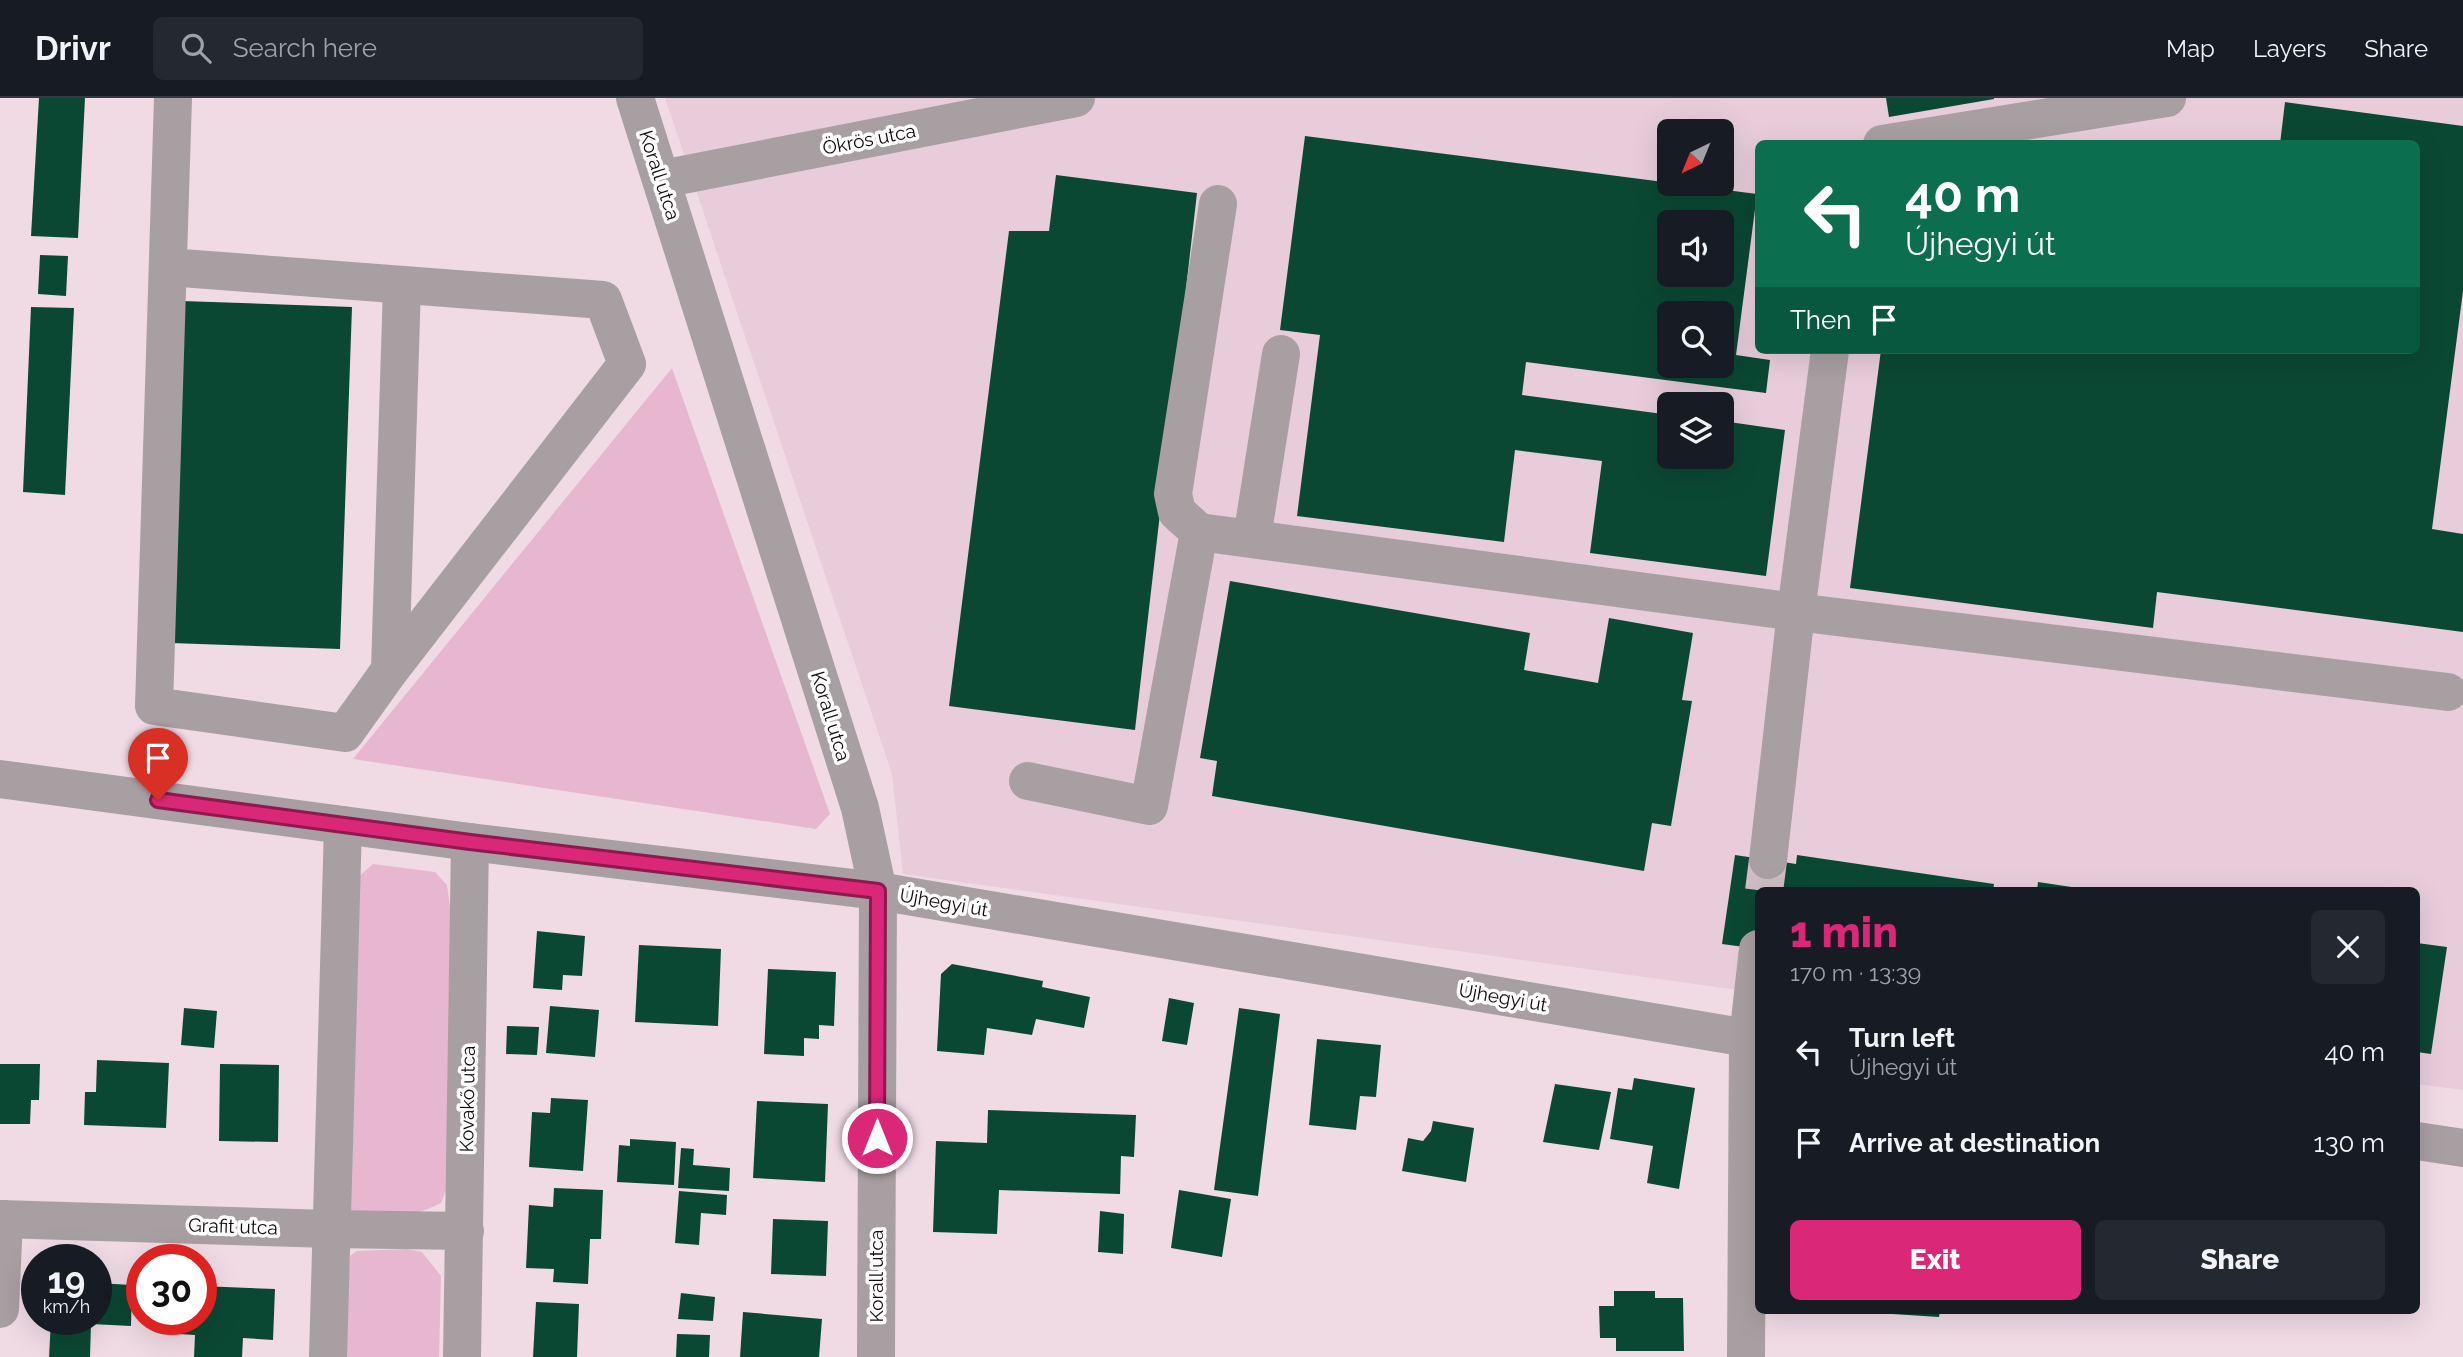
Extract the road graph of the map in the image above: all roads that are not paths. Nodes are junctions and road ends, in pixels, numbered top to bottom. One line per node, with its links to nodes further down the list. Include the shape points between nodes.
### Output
1 (173, 98): 8 (street)
2 (635, 98): 6 (street, Korall utca)
3 (1076, 98): 6 (street, Ökrös utca)
4 (2167, 98): 5 (street)
5 (1907, 140)
6 (662, 179): 22 (street, Korall utca, via 860,808)
7 (1218, 204): 12 (street, via 1174,494 1177,512)
8 (167, 267): 9 (street); 15 (street, via 154,706 345,733)
9 (402, 286): 15 (street); 15 (street, via 603,300 627,364)
10 (1281, 354): 13 (street)
11 (1829, 354): 14 (street)
12 (1199, 532): 13 (street); 18 (street, via 1149,806)
13 (1252, 538): 14 (street)
14 (1796, 611): 16 (street); 21 (street)
15 (390, 670)
16 (2448, 692)
17 (0, 779): 19 (street, Újhegyi út)
18 (1028, 781)
19 (342, 825): 20 (street, Újhegyi út); 28 (street)
20 (470, 842): 22 (street, Újhegyi út); 29 (street, Kovakő utca)
21 (1768, 860)
22 (878, 891): 24 (street, Újhegyi út); 33 (street, Korall utca)
23 (1755, 1003): 24 (street)
24 (1753, 1039): 34 (street)
25 (2420, 1141): 26 (street)
26 (2463, 1148)
27 (2, 1219): 28 (street, Grafit utca); 30 (street)
28 (331, 1229): 29 (street, Grafit utca); 31 (street)
29 (466, 1231): 32 (street, Kovakő utca)
30 (0, 1309)
31 (328, 1357)
32 (462, 1357)
33 (876, 1357)
34 (1746, 1357)

